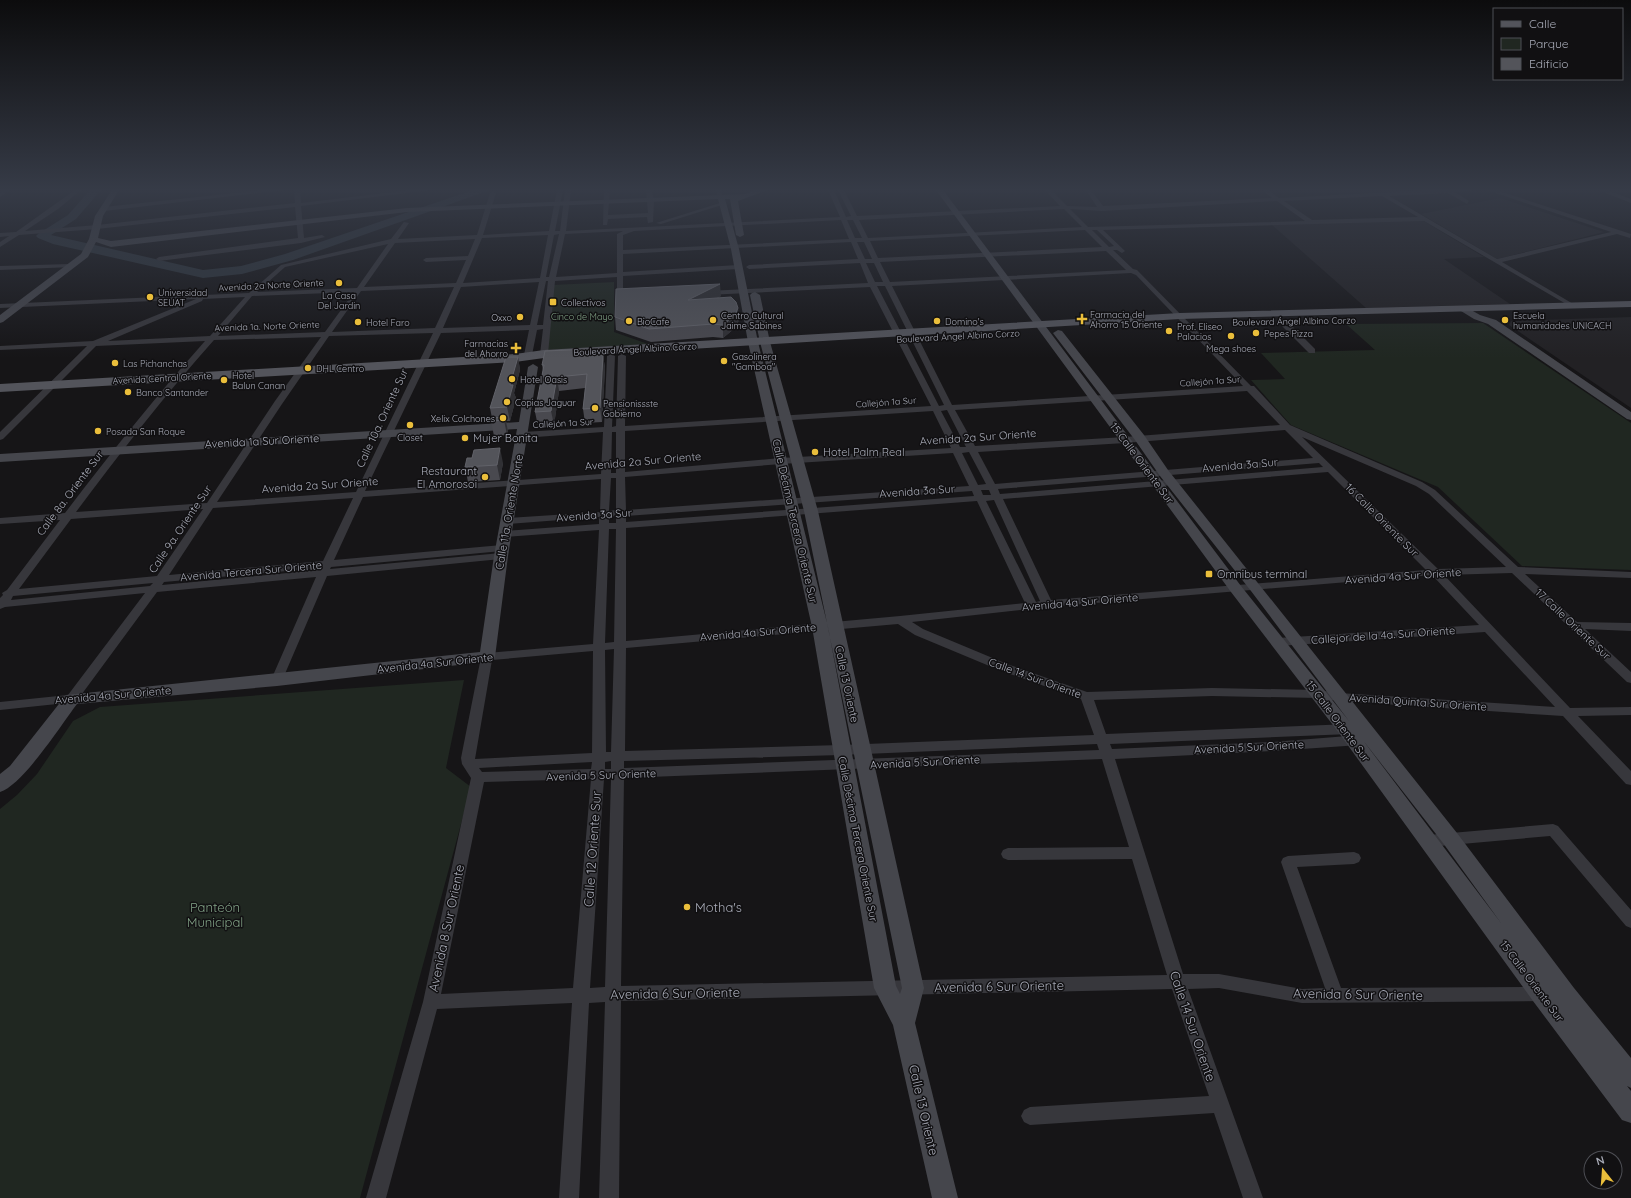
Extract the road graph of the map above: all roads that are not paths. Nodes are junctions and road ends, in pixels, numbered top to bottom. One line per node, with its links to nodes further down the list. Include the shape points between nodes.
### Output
1 (90, 246): 33 (street, via 86,253)
2 (262, 246): 28 (street)
3 (372, 246): 49 (street, Calle 8a. Oriente Sur, via 283,266)
4 (386, 246): 46 (street, Calle 9a. Oriente Sur)
5 (475, 246): 27 (street, Calle 10a. Oriente Sur)
6 (550, 246): 41 (street, Calle 11a. Oriente Norte)
7 (559, 246): 40 (street, Calle 11a. Oriente Norte)
8 (620, 246): 23 (street)
9 (742, 246): 25 (street, Calle Décima Tercera Oriente Sur)
10 (815, 246): 25 (street)
11 (855, 246): 30 (street)
12 (868, 246): 31 (street)
13 (983, 246): 26 (street)
14 (989, 246): 24 (street)
15 (1105, 246): 20 (street)
16 (1471, 246): 32 (street)
17 (1556, 246): 22 (street); 32 (street)
18 (1585, 246): 22 (street)
19 (734, 247): 23 (street); 25 (street); 35 (street, Calle Décima Tercera Oriente Sur)
20 (1107, 248): 21 (street); 24 (street); 37 (street)
21 (1119, 248): 37 (street)
22 (1569, 250): 34 (street)
23 (620, 253): 38 (street)
24 (998, 254): 26 (street); 39 (street)
25 (746, 255): 30 (street); 45 (street, Calle Décima Tercera Oriente Sur)
26 (988, 255): 31 (street); 39 (street)
27 (469, 258): 29 (street); 44 (street, Calle 10a. Oriente Sur)
28 (159, 259)
29 (426, 260)
30 (863, 261): 31 (street); 43 (street)
31 (875, 261): 42 (street)
32 (1496, 261): 34 (street)
33 (70, 266): 36 (street); 53 (street)
34 (1505, 266): 55 (street)
35 (738, 267): 38 (street, Avenida 2a Norte Oriente); 47 (street, Calle Décima Tercera Oriente Sur)
36 (0, 268)
37 (1135, 270): 39 (street); 62 (street, 16 Calle Oriente Sur)
38 (620, 274): 40 (street, Avenida 2a Norte Oriente); 50 (street, via 620,296)
39 (1009, 276): 42 (street); 66 (street); 66 (street, via 1042,311)
40 (552, 279): 41 (street, Avenida 2a Norte Oriente); 65 (street, Calle 11a. Oriente Norte)
41 (543, 280): 44 (street, Avenida 2a Norte Oriente); 64 (street, Calle 11a. Oriente Norte)
42 (885, 282): 43 (street); 69 (street)
43 (873, 283): 45 (street); 69 (street)
44 (457, 285): 46 (street, Avenida 2a Norte Oriente); 67 (street, Calle 10a. Oriente Sur)
45 (753, 288): 47 (street); 58 (street, Calle Décima Tercera Oriente Sur)
46 (358, 289): 49 (street, Avenida 2a Norte Oriente); 68 (street, Calle 9a. Oriente Sur)
47 (743, 289): 48 (street); 59 (street, Calle Décima Tercera Oriente Sur)
48 (697, 291)
49 (250, 295): 51 (street, Avenida 2a Norte Oriente); 70 (street, Calle 8a. Oriente Sur)
50 (636, 295)
51 (208, 296): 53 (street, Avenida 2a Norte Oriente); 71 (street)
52 (1631, 304): 55 (main road, Boulevard Ángel Albino Corzo)
53 (18, 305): 54 (street, Avenida 2a Norte Oriente); 61 (street)
54 (0, 306)
55 (1573, 306): 57 (main road, Boulevard Ángel Albino Corzo)
56 (1631, 311): 60 (main road, Boulevard Ángel Albino Corzo)
57 (1479, 312): 60 (main road, Boulevard Ángel Albino Corzo); 62 (main road, Boulevard Ángel Albino Corzo, via 1464,309); 63 (main road, Boulevard Ángel Albino Corzo)
58 (759, 314): 59 (street); 72 (street, Calle Décima Tercera Oriente Sur)
59 (748, 315): 72 (street, Calle Décima Tercera Oriente Sur)
60 (1492, 319): 90 (street)
61 (0, 320)
62 (1184, 320): 63 (main road, Boulevard Ángel Albino Corzo); 66 (main road, Boulevard Ángel Albino Corzo); 84 (street, 16 Calle Oriente Sur)
63 (1282, 321): 74 (street)
64 (534, 327): 65 (street, Avenida 1a. Norte Oriente); 67 (street, Avenida 1a. Norte Oriente); 79 (street, Calle 11a. Oriente Norte)
65 (547, 327): 79 (street, Calle 11a. Oriente Norte)
66 (1048, 328): 69 (main road, Boulevard Ángel Albino Corzo); 86 (street, 15 Calle Oriente Sur)
67 (438, 331): 68 (street, Avenida 1a. Norte Oriente); 80 (street, Calle 10a. Oriente Sur)
68 (326, 334): 70 (street, Avenida 1a. Norte Oriente); 81 (street, Calle 9a. Oriente Sur)
69 (907, 336): 72 (main road, Boulevard Ángel Albino Corzo); 76 (street); 77 (street)
70 (212, 338): 71 (street, Avenida 1a. Norte Oriente); 82 (street, Calle 8a. Oriente Sur)
71 (93, 344): 73 (street, Avenida 1a. Norte Oriente); 83 (street)
72 (760, 345): 75 (main road, Boulevard Ángel Albino Corzo); 79 (main road, Boulevard Ángel Albino Corzo); 89 (street, Calle Décima Tercera Oriente Sur)
73 (0, 348)
74 (1312, 351)
75 (616, 356): 79 (main road, Boulevard Ángel Albino Corzo); 91 (street, Calle 12 Oriente Sur)
76 (911, 356): 77 (street); 88 (street)
77 (923, 356): 87 (street)
78 (515, 358): 79 (main road, Boulevard Ángel Albino Corzo); 80 (main road, Avenida Central Oriente)
79 (535, 359): 93 (street, Calle 11a. Oriente Norte)
80 (421, 362): 81 (main road, Avenida Central Oriente); 94 (street, Calle 10a. Oriente Sur)
81 (302, 370): 82 (main road, Avenida Central Oriente); 97 (street, Calle 9a. Oriente Sur)
82 (177, 377): 83 (main road, Avenida Central Oriente); 100 (street, Calle 8a. Oriente Sur)
83 (52, 385): 85 (main road, Avenida Central Oriente); 95 (street)
84 (1248, 386): 86 (street, Callejón 1a Sur); 92 (street, 16 Calle Oriente Sur)
85 (0, 388)
86 (1098, 395): 87 (street, Callejón 1a Sur); 96 (street, 15 Calle Oriente Sur)
87 (947, 404): 88 (street, Callejón 1a Sur); 98 (street)
88 (935, 405): 89 (street, Callejón 1a Sur); 99 (street)
89 (778, 416): 91 (street, Callejón 1a Sur); 102 (street, Calle 13 Oriente); 104 (street, Calle Décima Tercera Oriente Sur)
90 (1631, 417)
91 (615, 427): 93 (street, Callejón 1a Sur); 107 (street, Calle 12 Oriente Sur); 108 (street, Calle 12 Oriente Sur)
92 (1287, 427): 96 (street, Avenida 2a Sur Oriente); 103 (street, 16 Calle Oriente Sur); 130 (street, 17 Calle Oriente Sur, via 1432,492)
93 (524, 430): 94 (street, Avenida 1a Sur Oriente); 112 (street, Calle 11a. Oriente Norte)
94 (387, 434): 97 (street, Avenida 1a Sur Oriente); 116 (street, Calle 10a. Oriente Sur)
95 (0, 437)
96 (1132, 439): 98 (street, Avenida 2a Sur Oriente); 110 (street, 15 Calle Oriente Sur)
97 (253, 441): 100 (street, Avenida 1a Sur Oriente); 119 (street, Calle 9a. Oriente Sur)
98 (973, 449): 99 (street, Avenida 2a Sur Oriente); 113 (street)
99 (957, 450): 102 (street, Avenida 2a Sur Oriente); 114 (street)
100 (118, 451): 101 (street, Avenida 1a Sur Oriente); 123 (street, Calle 8a. Oriente Sur)
101 (0, 458)
102 (797, 460): 104 (street, Avenida 2a Sur Oriente); 120 (street, Calle 13 Oriente)
103 (1322, 460): 105 (street, Avenida 3a Sur); 106 (street, 16 Calle Oriente Sur)
104 (781, 461): 107 (street, Avenida 2a Sur Oriente); 121 (street, Calle Décima Tercera Oriente Sur)
105 (1220, 469): 109 (street); 110 (street, Avenida 3a Sur)
106 (1331, 469): 109 (street, Avenida 3a Sur); 131 (street, 16 Calle Oriente Sur)
107 (620, 475): 108 (street, Avenida 2a Sur Oriente); 124 (street, Calle 12 Oriente Sur)
108 (605, 476): 112 (street, Avenida 2a Sur Oriente); 125 (street, Calle 12 Oriente Sur)
109 (1228, 478): 110 (street, Avenida 3a Sur)
110 (1162, 479): 111 (street, Avenida 3a Sur); 115 (street, Avenida 3a Sur); 134 (street, 15 Calle Oriente Sur); 135 (street, 15 Calle Oriente Sur)
111 (1073, 480): 113 (street, Avenida 3a Sur); 115 (street)
112 (514, 483): 116 (street, Avenida 2a Sur Oriente); 128 (street, Calle 11a. Oriente Norte)
113 (992, 486): 114 (street, Avenida 3a Sur); 117 (street)
114 (975, 488): 118 (street); 120 (street, Avenida 3a Sur)
115 (1080, 491): 117 (street, Avenida 3a Sur)
116 (360, 494): 119 (street, Avenida 2a Sur Oriente); 129 (street, Calle 10a. Oriente Sur)
117 (997, 497): 118 (street, Avenida 3a Sur); 137 (street)
118 (980, 499): 120 (street, Avenida 3a Sur); 138 (street)
119 (212, 505): 123 (street, Avenida 2a Sur Oriente); 133 (street, Calle 9a. Oriente Sur)
120 (810, 506): 121 (street, Avenida 3a Sur); 141 (street, Calle 13 Oriente)
121 (792, 507): 122 (street, Avenida 3a Sur); 126 (street, Avenida 3a Sur); 141 (street, Calle Décima Tercera Oriente Sur)
122 (692, 508): 124 (street, Avenida 3a Sur); 126 (street)
123 (68, 516): 127 (street, Avenida 2a Sur Oriente); 136 (street, Calle 8a. Oriente Sur)
124 (622, 519): 125 (street, Avenida 3a Sur); 126 (street, Avenida 3a Sur); 146 (street, Calle 12 Oriente Sur)
125 (605, 520): 128 (street, Avenida 3a Sur); 147 (street, Calle 12 Oriente Sur)
126 (692, 520)
127 (0, 521)
128 (504, 540): 129 (street, Avenida Tercera Sur Oriente); 148 (street, Calle 11a. Oriente Norte)
129 (325, 569): 133 (street, Avenida Tercera Sur Oriente); 150 (street, Calle 10a. Oriente Sur)
130 (1516, 570): 131 (street, Avenida 4a Sur Oriente); 132 (street, Avenida 4a Sur Oriente); 140 (street, 17 Calle Oriente Sur)
131 (1435, 572): 134 (street, Avenida 4a Sur Oriente); 143 (street, 16 Calle Oriente Sur)
132 (1631, 575)
133 (157, 584): 136 (street, Avenida Tercera Sur Oriente); 154 (street, Calle 9a. Oriente Sur)
134 (1256, 588): 135 (street, Avenida 4a Sur Oriente); 144 (street, 15 Calle Oriente Sur)
135 (1236, 589): 137 (street, Avenida 4a Sur Oriente); 145 (street, 15 Calle Oriente Sur)
136 (2, 600)
137 (1047, 604): 138 (street, Avenida 4a Sur Oriente)
138 (1032, 605): 139 (street, Avenida 4a Sur Oriente)
139 (900, 620): 141 (street, Avenida 4a Sur Oriente); 152 (street, Calle 14 Sur Oriente, via 919,632 1003,667)
140 (1573, 625): 142 (street); 149 (street, 17 Calle Oriente Sur)
141 (827, 626): 146 (street, Avenida 4a Sur Oriente); 162 (street, Calle 13 Oriente); 163 (street, Calle Décima Tercera Oriente Sur)
142 (1631, 627)
143 (1489, 628): 144 (street, Callejor de la 4a. Sur Oriente); 157 (street, 16 Calle Oriente Sur)
144 (1295, 640): 145 (street, Callejor de la 4a. Sur Oriente); 153 (street, 15 Calle Oriente Sur)
145 (1278, 642): 151 (street, 15 Calle Oriente Sur)
146 (620, 644): 147 (street, Avenida 4a Sur Oriente); 164 (street, Calle 12 Oriente Sur)
147 (599, 646): 148 (street, Avenida 4a Sur Oriente); 165 (street, Calle 12 Oriente Sur)
148 (487, 657): 150 (street, Avenida 4a Sur Oriente); 168 (street, Avenida 8 Sur Oriente, via 468,758)
149 (1631, 678)
150 (277, 680): 154 (street, Avenida 4a Sur Oriente)
151 (1318, 694): 152 (street, Avenida Quinta Sur Oriente, via 1212,692); 153 (street, Avenida Quinta Sur Oriente); 158 (street, 15 Calle Oriente Sur)
152 (1086, 696): 160 (street, Calle 14 Sur Oriente)
153 (1339, 697): 157 (street, Avenida Quinta Sur Oriente); 158 (street, 15 Calle Oriente Sur)
154 (72, 699): 155 (street, Avenida 4a Sur Oriente); 172 (street, via 16,771)
155 (0, 706)
156 (1631, 711): 157 (street, Avenida Quinta Sur Oriente)
157 (1568, 712): 171 (street, 16 Calle Oriente Sur)
158 (1358, 734): 159 (street, Avenida 5 Sur Oriente); 161 (street, Avenida 5 Sur Oriente); 173 (street, 15 Calle Oriente Sur); 174 (street, 15 Calle Oriente Sur)
159 (1224, 735): 160 (street, Avenida 5 Sur Oriente); 161 (street)
160 (1105, 747): 161 (street, Avenida 5 Sur Oriente); 162 (street, Avenida 5 Sur Oriente); 166 (street, Avenida 5 Sur Oriente); 175 (street, Calle 14 Sur Oriente)
161 (1231, 748)
162 (861, 749): 163 (street, Avenida 5 Sur Oriente); 166 (street, Calle 13 Oriente)
163 (841, 750): 164 (street, Avenida 5 Sur Oriente); 167 (street, Calle Décima Tercera Oriente Sur)
164 (617, 756): 165 (street, Avenida 5 Sur Oriente); 170 (street, Calle 12 Oriente Sur)
165 (599, 757): 168 (street, Avenida 5 Sur Oriente); 169 (street, Calle 12 Oriente Sur)
166 (864, 765): 167 (street, Avenida 5 Sur Oriente); 181 (street, Calle 13 Oriente)
167 (844, 766): 170 (street, Avenida 5 Sur Oriente); 180 (street, Calle Décima Tercera Oriente Sur)
168 (473, 771): 169 (street, Avenida 5 Sur Oriente); 187 (street, Avenida 8 Sur Oriente)
169 (598, 775): 170 (street, Avenida 5 Sur Oriente); 186 (street, Calle 12 Oriente Sur)
170 (617, 775): 182 (street, Calle 12 Oriente Sur)
171 (1631, 780)
172 (0, 784)
173 (1450, 838): 174 (street); 178 (street, via 1553,830); 185 (street, 15 Calle Oriente Sur)
174 (1428, 841): 183 (street, 15 Calle Oriente Sur)
175 (1137, 853): 176 (street); 179 (street, Calle 14 Sur Oriente)
176 (1008, 854)
177 (1354, 858): 184 (street, via 1288,862)
178 (1631, 922)
179 (1178, 983): 181 (street, Avenida 6 Sur Oriente); 184 (street, Avenida 6 Sur Oriente, via 1219,981 1302,996); 190 (street, Calle 14 Sur Oriente)
180 (885, 988): 181 (street, Avenida 6 Sur Oriente); 182 (street, Avenida 6 Sur Oriente); 188 (street, Calle 13 Oriente)
181 (913, 988): 188 (street, Calle 13 Oriente)
182 (613, 994): 186 (street, Avenida 6 Sur Oriente); 195 (street, Calle 12 Oriente Sur)
183 (1541, 994): 184 (street, Avenida 6 Sur Oriente); 185 (street, Avenida 6 Sur Oriente); 191 (street, 15 Calle Oriente Sur)
184 (1335, 995)
185 (1566, 995): 189 (street, 15 Calle Oriente Sur)
186 (581, 996): 187 (street, Avenida 6 Sur Oriente); 194 (street, Calle 12 Oriente Sur)
187 (431, 1002): 193 (street, Avenida 8 Sur Oriente)
188 (904, 1023): 196 (street, Calle 13 Oriente)
189 (1631, 1076)
190 (1220, 1104): 192 (street); 197 (street, Calle 14 Sur Oriente)
191 (1631, 1111)
192 (1030, 1116)
193 (376, 1198)
194 (569, 1198)
195 (610, 1198)
196 (945, 1198)
197 (1253, 1198)

